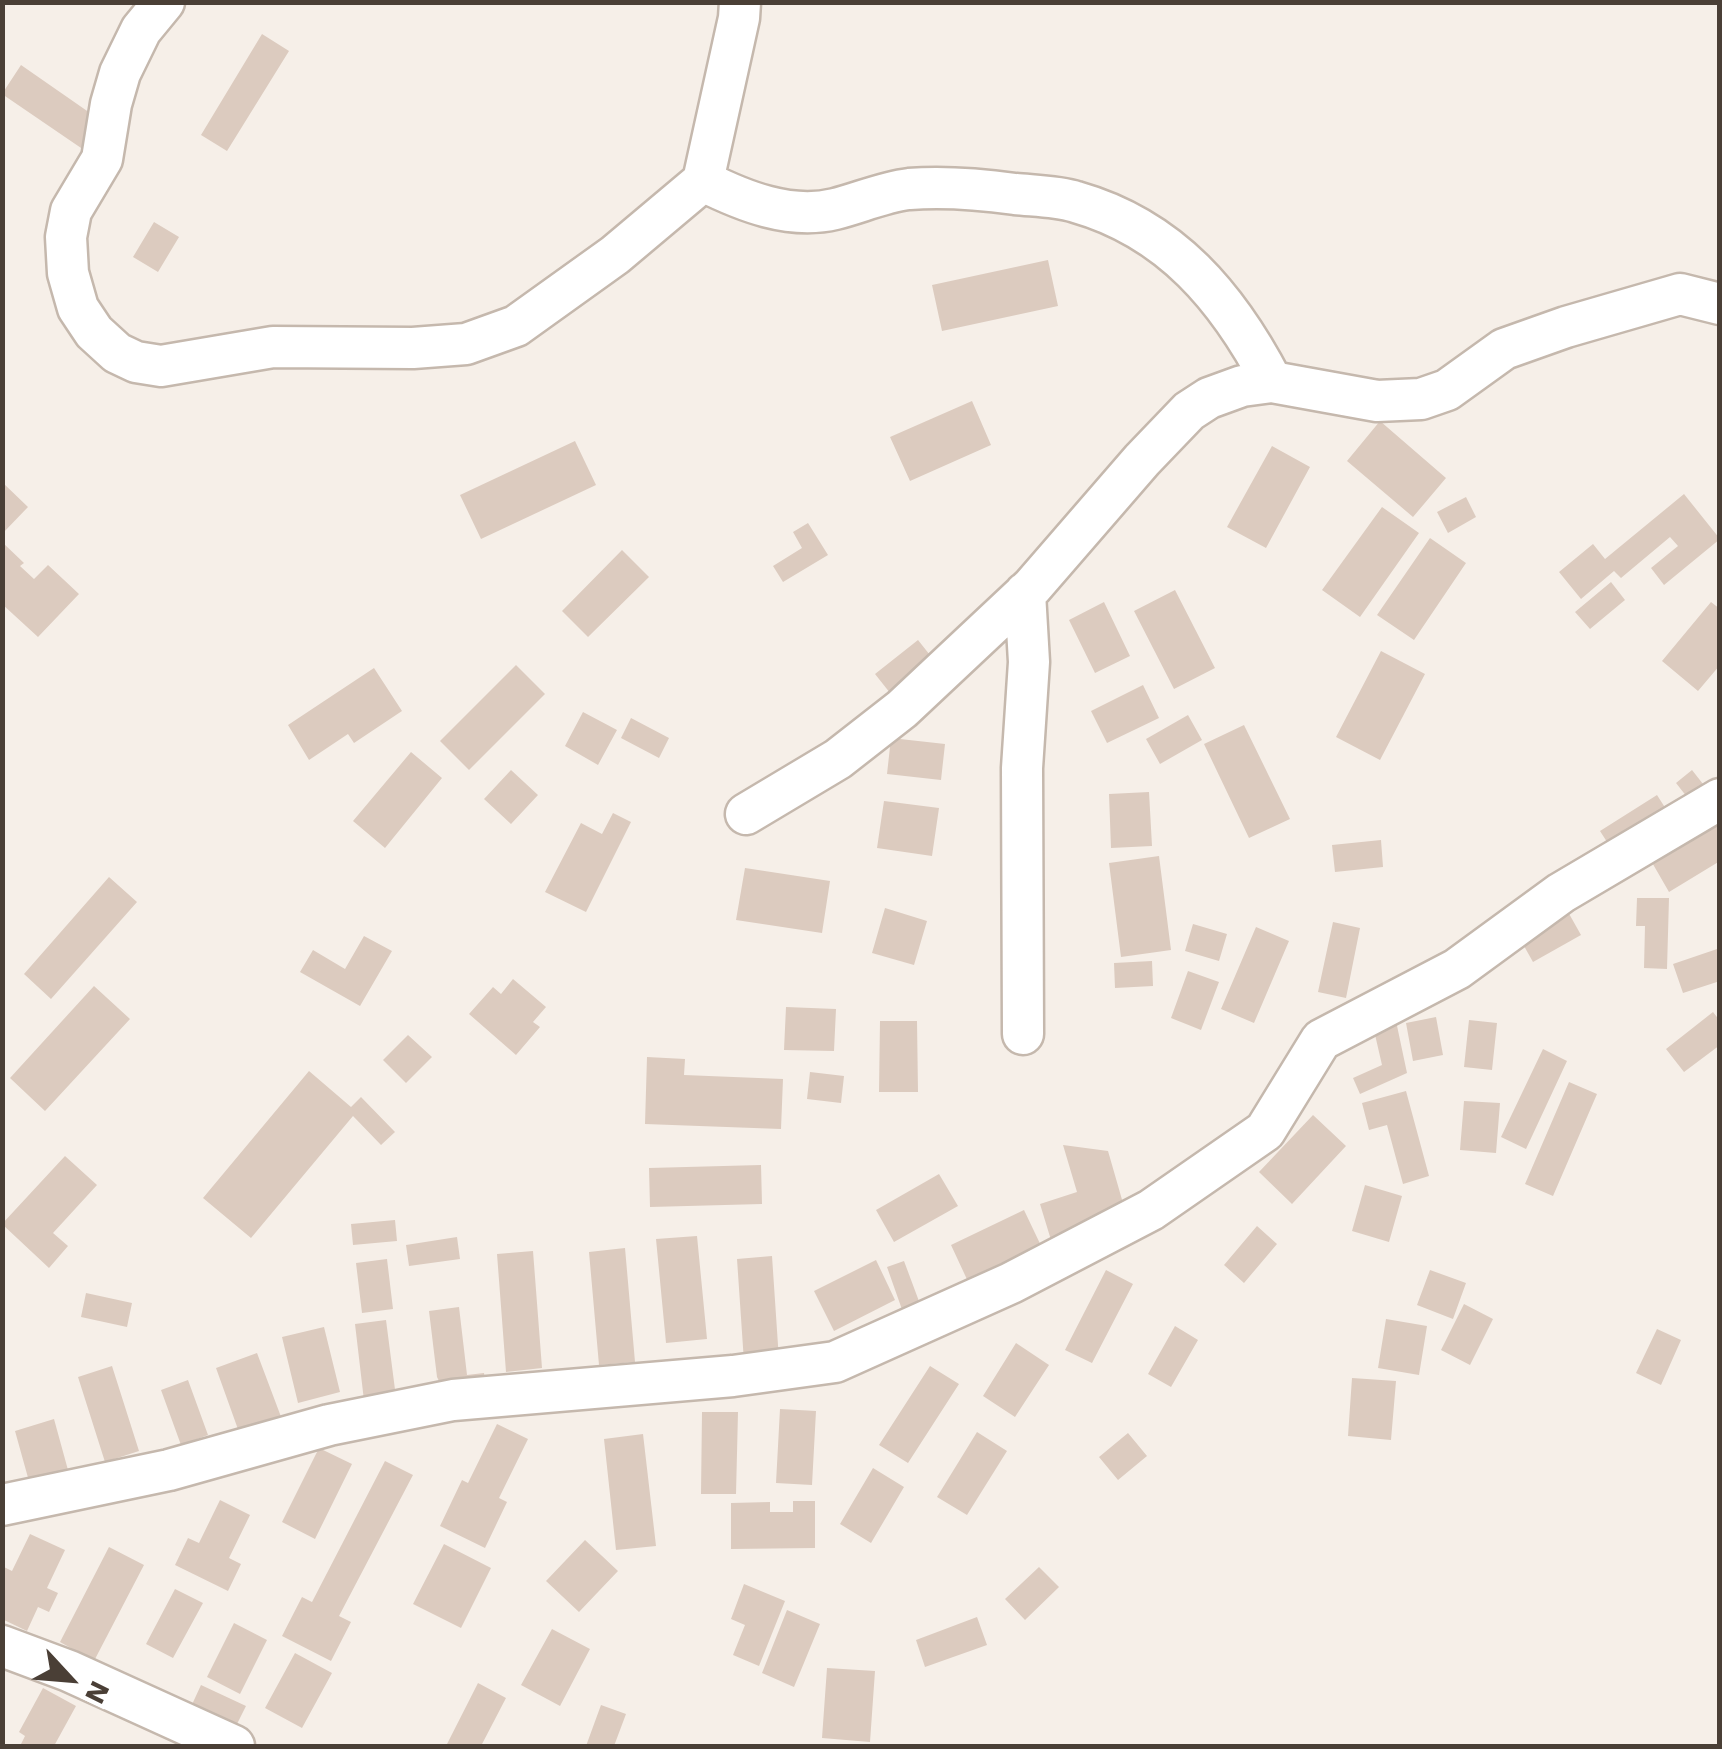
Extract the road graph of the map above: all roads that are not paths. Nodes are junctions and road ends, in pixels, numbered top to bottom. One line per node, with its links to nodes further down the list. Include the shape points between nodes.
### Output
1 (164, 2): 3 (street, via 140,30 120,74 102,159 71,211 66,237 78,308 94,332 136,362 161,366 273,346 466,344 516,326)
2 (740, 2): 3 (street)
3 (703, 180): 5 (street, via 761,205 804,212 904,190 958,187 1075,201 1145,231 1203,278 1229,308)
4 (1720, 304): 5 (street, via 1680,294 1566,328 1504,349 1446,390 1421,399 1378,401)
5 (1272, 382): 6 (street, via 1242,386 1189,411)
6 (1024, 594): 8 (street, via 889,719 838,759); 9 (street)
7 (1720, 800): 10 (street, via 1562,893 1457,969 1321,1040 1265,1131 1151,1210 1011,1283 835,1362 454,1400)
8 (746, 814)
9 (1023, 1034)
10 (2, 1504)
11 (2, 1646): 12 (street)
12 (234, 1746)

